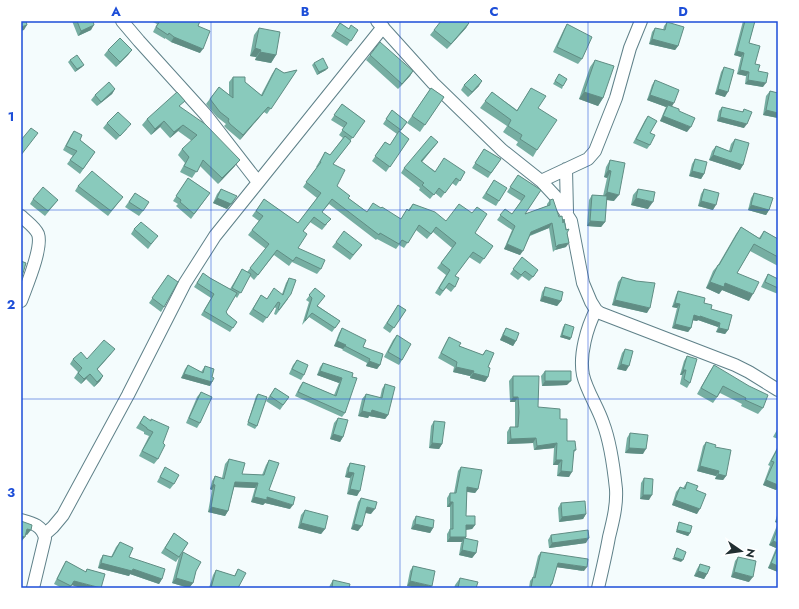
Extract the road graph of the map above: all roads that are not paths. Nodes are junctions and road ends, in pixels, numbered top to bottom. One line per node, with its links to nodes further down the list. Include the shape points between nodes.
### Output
1 (122, 21): 6 (street, via 206,115)
2 (641, 21): 4 (street, via 597,147 588,159)
3 (380, 24): 5 (street, via 433,83 502,150); 6 (street)
4 (566, 169): 5 (street); 7 (street)
5 (541, 181): 7 (street)
6 (258, 182): 13 (street, via 215,236 185,283 67,508 53,528)
7 (567, 213): 10 (street, via 571,220 583,283)
8 (21, 216): 9 (street, via 36,230 39,237)
9 (21, 301)
10 (596, 310): 11 (street, via 633,327 735,365); 15 (street, via 587,333 583,375 604,424 616,499)
11 (778, 390)
12 (21, 520): 13 (street, via 39,526)
13 (44, 535): 14 (street)
14 (33, 588)
15 (598, 588)

